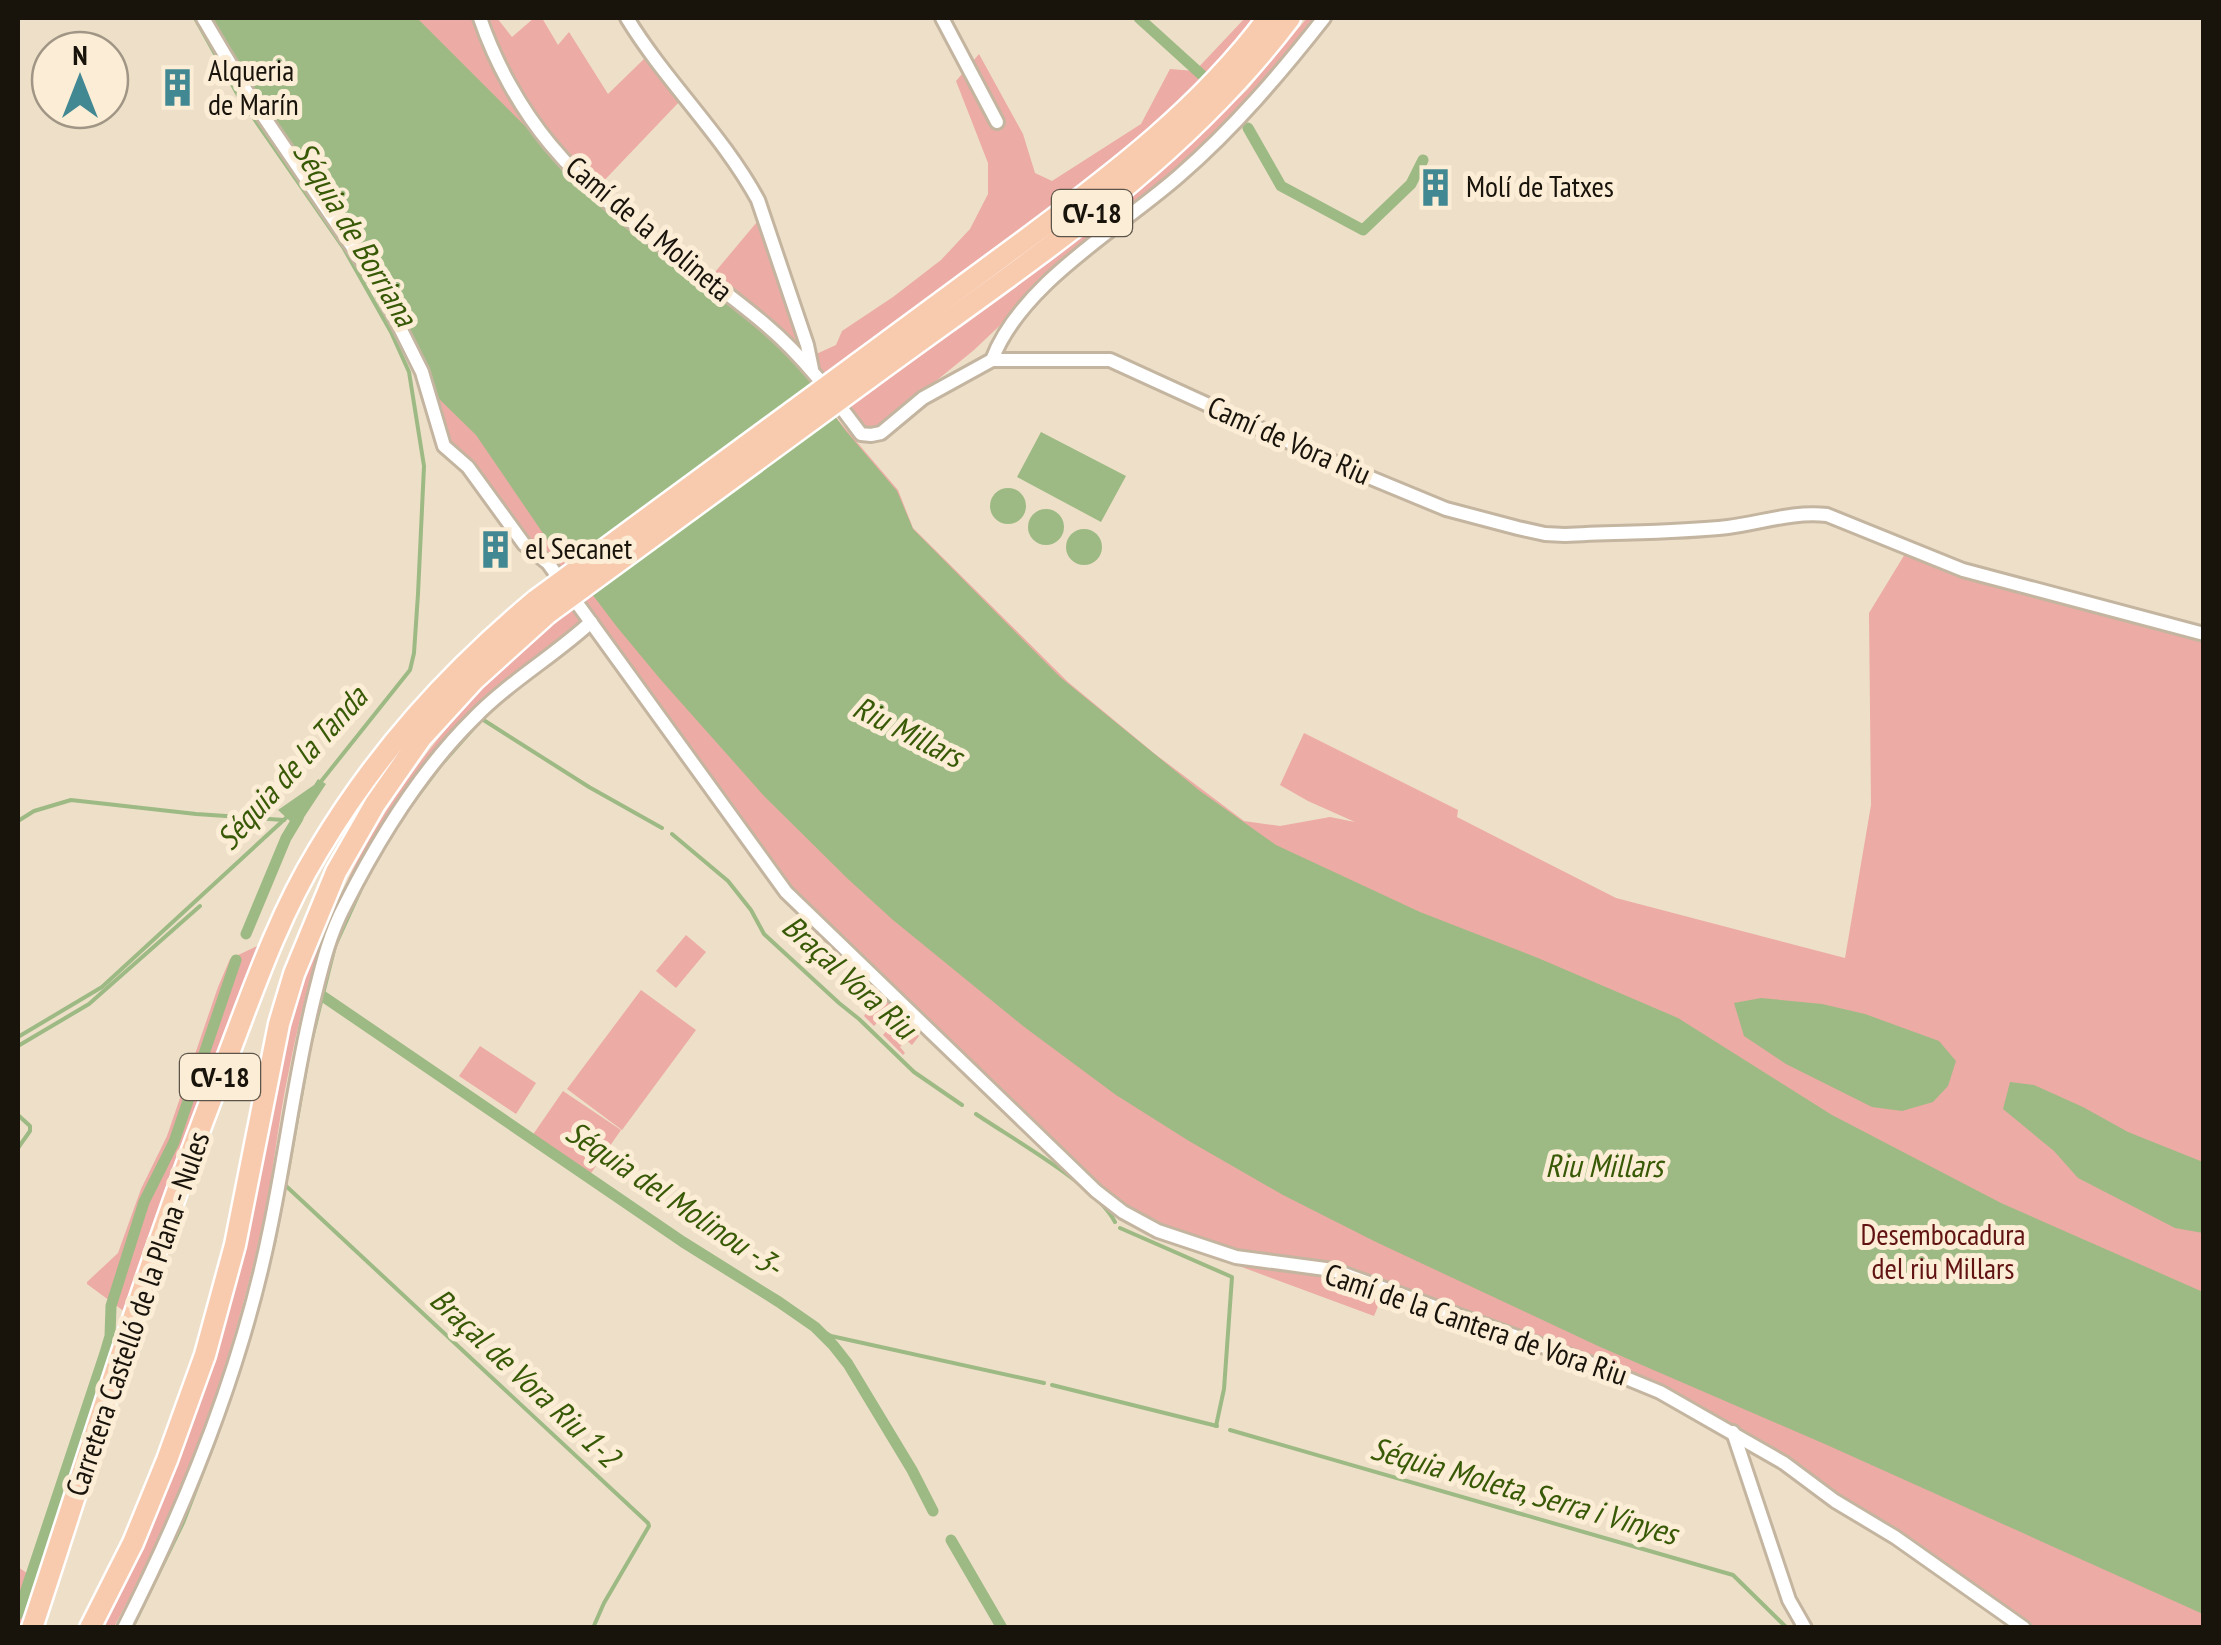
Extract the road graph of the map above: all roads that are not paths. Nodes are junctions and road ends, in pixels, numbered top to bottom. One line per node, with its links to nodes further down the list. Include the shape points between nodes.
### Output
1 (203, 18): 13 (street, Camí de la Cantera de Vora Riu, via 379,286 422,372 444,446)
2 (480, 18): 10 (street, Camí de la Molineta, via 502,70 552,147)
3 (627, 18): 10 (street, Camí de Vora Riu, via 758,200)
4 (942, 18): 8 (street)
5 (1268, 18): 11 (main road, CV-18, via 1195,103)
6 (1290, 18): 11 (main road, CV-18, via 1204,117 1118,194)
7 (1324, 18): 9 (street, via 1241,118 1019,312)
8 (997, 122)
9 (992, 360): 10 (street, Camí de Vora Riu, via 870,436 861,434); 14 (street, Camí de Vora Riu, via 1110,360 1418,498 1518,528 1565,535 1728,527 1827,514 1963,570)
10 (812, 370)
11 (862, 371): 12 (main road, Carretera Castelló de la Plana - Nules / CV-18, bridge)
12 (541, 607): 16 (main road, Carretera Castelló de la Plana - Nules / CV-18, via 463,664 410,721 316,854 282,921 189,1156); 17 (main road, Carretera Castelló de la Plana - Nules / CV-18, via 421,738 336,872 279,1024 235,1245 204,1355 140,1527)
13 (591, 622): 15 (street, Camí de la Cantera de Vora Riu, via 786,892 1123,1212 1158,1232 1236,1257 1332,1270 1493,1327 1660,1392); 18 (street, via 474,718 436,760 344,906 328,941 302,1046 245,1330 176,1521)
14 (2204, 634)
15 (1733, 1432): 19 (street, via 1789,1600); 20 (street, Camí de la Cantera de Vora Riu)
16 (32, 1628)
17 (90, 1628)
18 (124, 1628)
19 (1805, 1628)
20 (2024, 1628)

